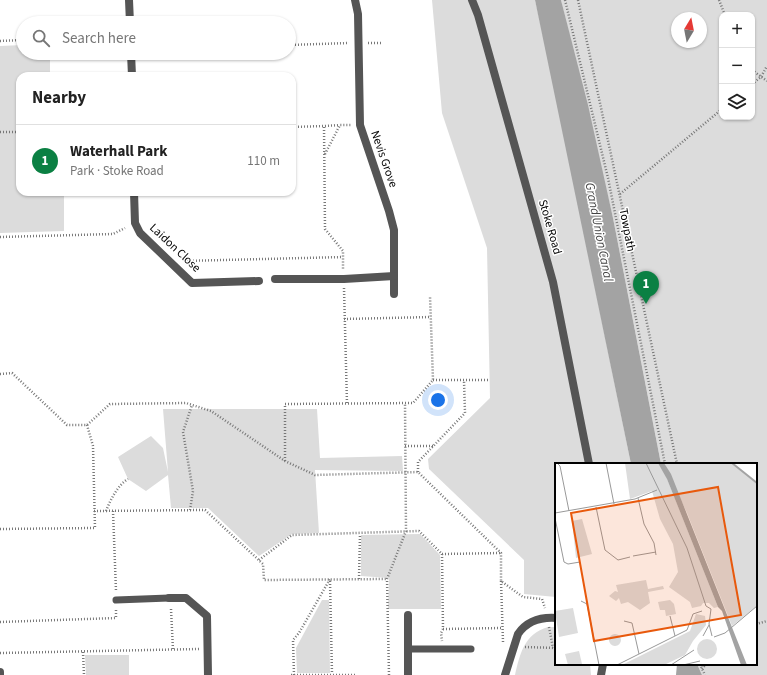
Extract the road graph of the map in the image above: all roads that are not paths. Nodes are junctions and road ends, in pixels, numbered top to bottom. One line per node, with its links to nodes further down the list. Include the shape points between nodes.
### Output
1 (129, 0): 4 (street)
2 (355, 0): 8 (street, Nevis Grove, via 358,14 360,125 394,230)
3 (472, 0): 12 (street, Stoke Road, via 553,282)
4 (130, 16)
5 (131, 60): 6 (street)
6 (132, 72)
7 (134, 196): 10 (street, Laidon Close, via 135,223 140,233 192,283)
8 (394, 276): 9 (street); 11 (street, Nevis Grove)
9 (275, 279)
10 (259, 281)
11 (394, 294)
12 (589, 463)
13 (170, 598): 14 (lane); 22 (street, via 186,598 206,616)
14 (116, 600)
15 (408, 615): 17 (street)
16 (552, 618): 24 (street, via 527,625 518,634)
17 (408, 649): 18 (lane); 23 (street)
18 (471, 649)
19 (602, 665): 25 (street)
20 (0, 672): 21 (street)
21 (0, 675)
22 (208, 675)
23 (408, 675)
24 (505, 675)
25 (601, 675)

